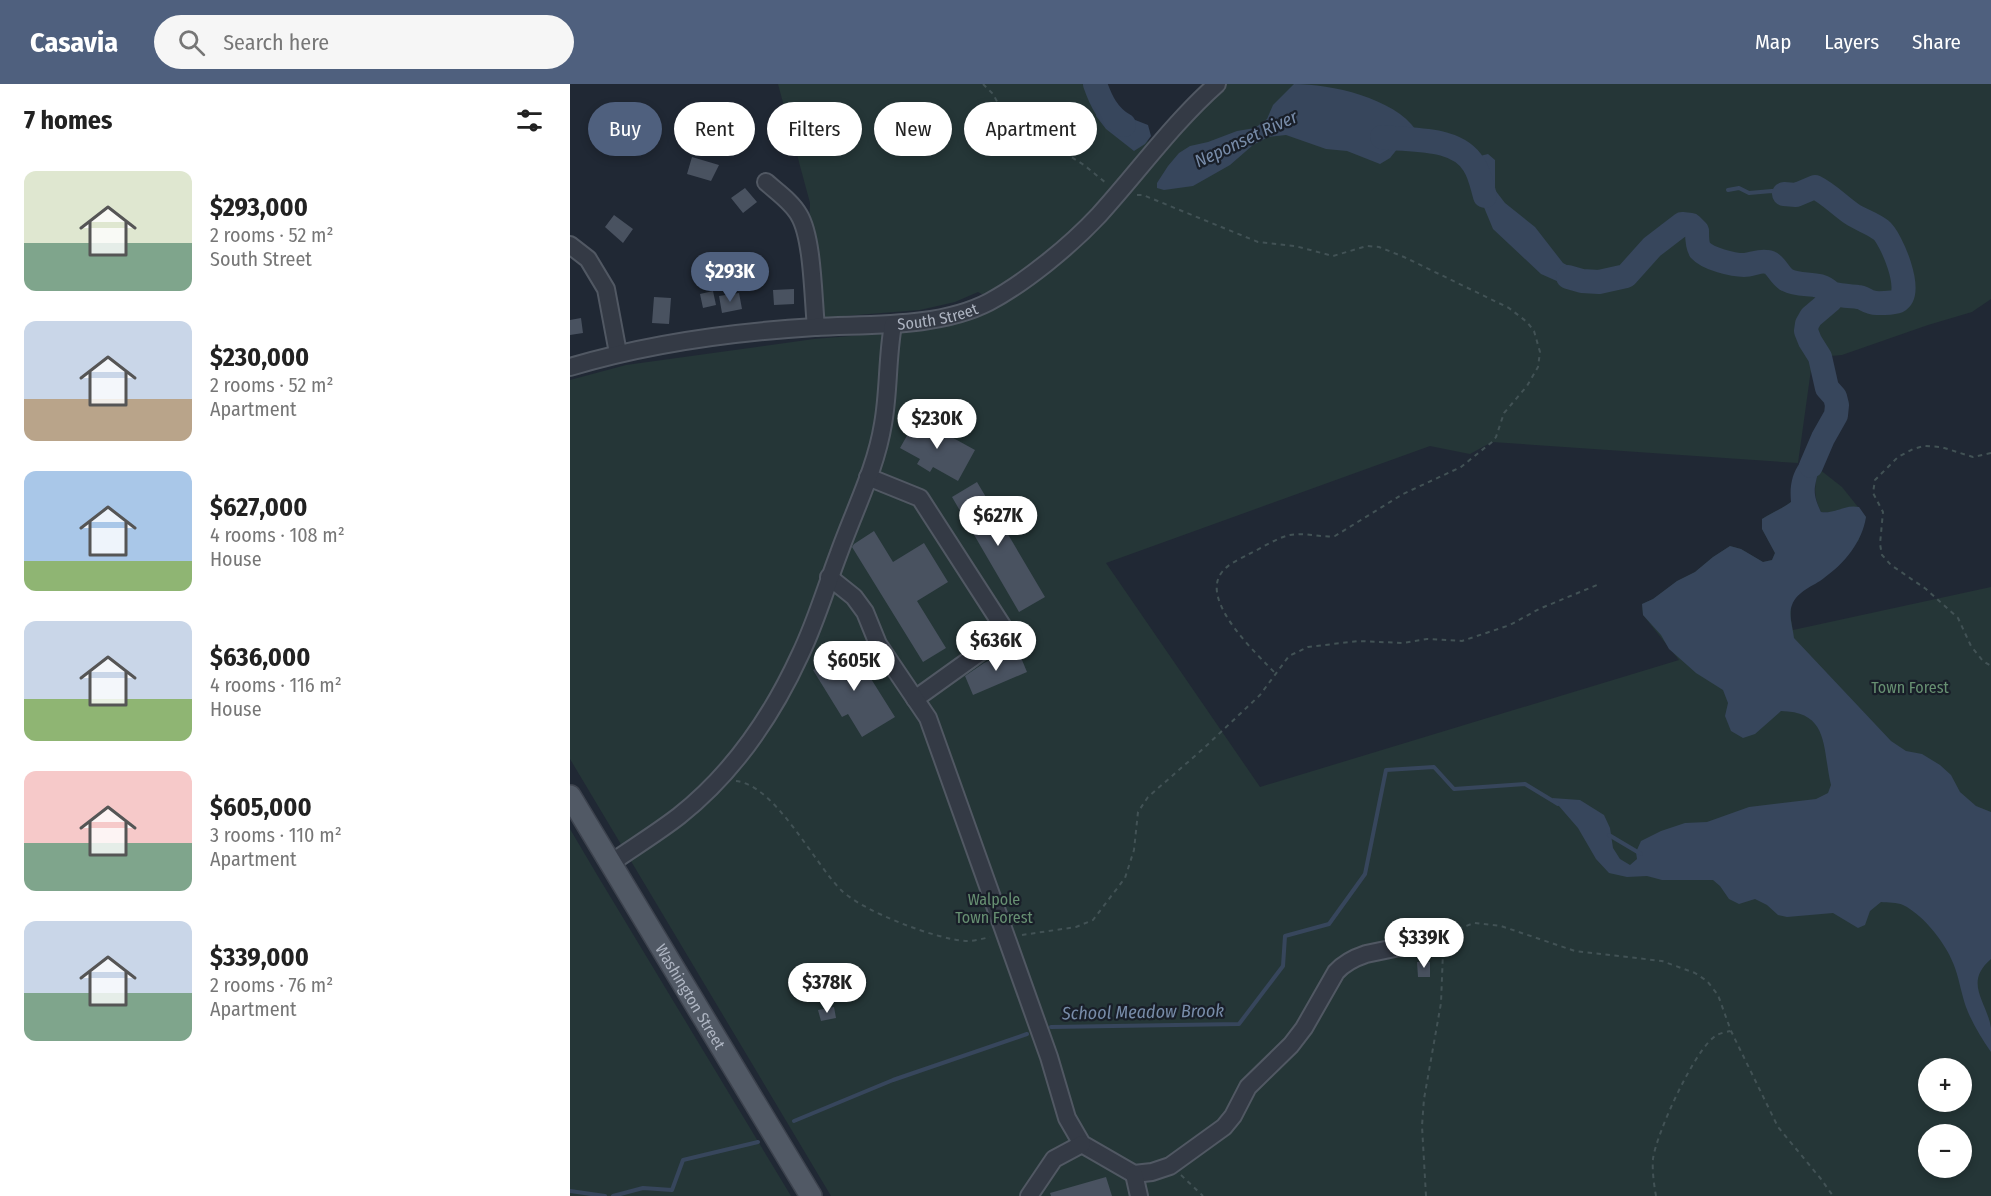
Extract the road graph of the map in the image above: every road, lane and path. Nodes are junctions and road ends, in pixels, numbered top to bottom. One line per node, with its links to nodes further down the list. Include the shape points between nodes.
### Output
1 (983, 84): 4 (path, via 1019,124 1098,175)
2 (1217, 84): 4 (street, South Street)
3 (766, 182): 7 (street, via 794,207 804,224)
4 (1117, 194): 6 (street, South Street, via 1053,256 991,301 948,315); 15 (path, via 1143,195 1258,242 1333,256 1366,246 1379,247 1509,308 1534,331 1540,352 1538,367 1504,413 1492,442 1461,467 1403,494 1335,536 1286,536 1222,572 1216,584 1220,606 1241,637)
5 (570, 245): 8 (street, via 588,259 606,290)
6 (893, 325): 7 (street, South Street); 11 (street, via 883,424)
7 (816, 327): 8 (street, South Street, via 720,335)
8 (618, 353): 9 (street, South Street)
9 (570, 367)
10 (1991, 453): 14 (path, via 1973,457 1941,447 1913,448 1875,480 1874,493 1883,512 1882,555 1958,618 1971,645)
11 (868, 477): 12 (street); 16 (street, via 920,498 1007,633)
12 (830, 577): 16 (street, via 865,612 879,644); 17 (street, via 780,697)
13 (1597, 585): 15 (path, via 1510,625 1462,641 1358,641 1308,647 1289,656)
14 (1991, 666)
15 (1276, 674): 20 (path, via 1260,695 1148,797 1138,812 1134,850 1125,878 1093,920 1028,935)
16 (915, 699): 20 (street, via 928,718)
17 (718, 780): 19 (street, via 679,816); 20 (path, via 750,784 762,792 830,878 854,900 939,936 969,941)
18 (570, 796): 19 (main road, Washington Street)
19 (611, 862): 26 (main road, Washington Street)
20 (1005, 934): 23 (street, via 1067,1118)
21 (1448, 937): 22 (path, via 1467,924 1490,924 1575,951 1674,965 1695,973 1714,988); 24 (street, via 1366,954 1343,964 1309,1021 1248,1086 1224,1127); 30 (path, via 1443,950 1441,1003 1424,1099)
22 (1731, 1031): 31 (path, via 1715,1036 1678,1092 1653,1159); 32 (path, via 1778,1127)
23 (1082, 1144): 25 (street); 27 (street, via 1054,1159)
24 (1170, 1166): 25 (street); 29 (path)
25 (1134, 1174): 28 (street)
26 (811, 1196)
27 (1029, 1196)
28 (1139, 1196)
29 (1203, 1196)
30 (1426, 1196)
31 (1656, 1196)
32 (1833, 1196)

